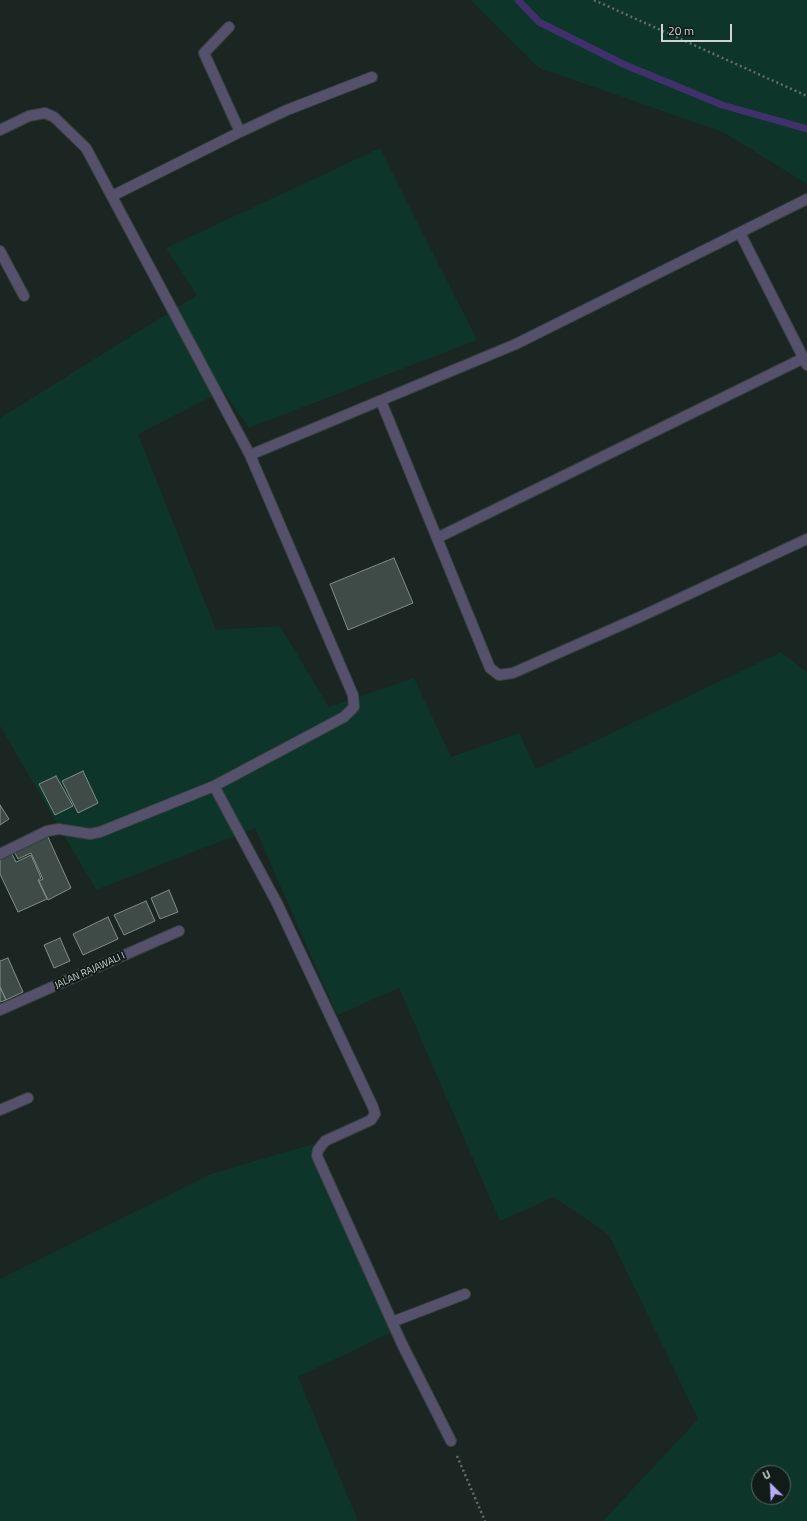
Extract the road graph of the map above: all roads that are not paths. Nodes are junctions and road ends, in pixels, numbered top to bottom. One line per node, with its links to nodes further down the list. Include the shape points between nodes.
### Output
1 (229, 27): 4 (street, via 204,53)
2 (372, 77): 4 (street, via 287,110)
3 (0, 130): 5 (street, via 35,114 45,113 54,117 86,148)
4 (240, 132): 5 (street)
5 (112, 196): 12 (street)
6 (807, 199): 7 (street)
7 (740, 233): 10 (street); 11 (street, via 516,344)
8 (0, 251): 9 (street)
9 (24, 296)
10 (805, 362): 13 (street)
11 (381, 400): 12 (street); 13 (street)
12 (250, 455): 15 (street, via 353,695 354,707 344,717)
13 (437, 538): 14 (street, via 490,668 499,676 513,673 635,620)
14 (807, 540)
15 (214, 786): 16 (street, via 100,832 90,834 59,829 48,831); 22 (street, via 277,903 373,1107 375,1114 371,1120 325,1141 317,1156)
16 (0, 854)
17 (179, 931): 18 (street, JALAN RAJAWALI I)
18 (0, 1010)
19 (28, 1098): 20 (street)
20 (0, 1110)
21 (465, 1294): 22 (street)
22 (392, 1322): 23 (street)
23 (451, 1441)

